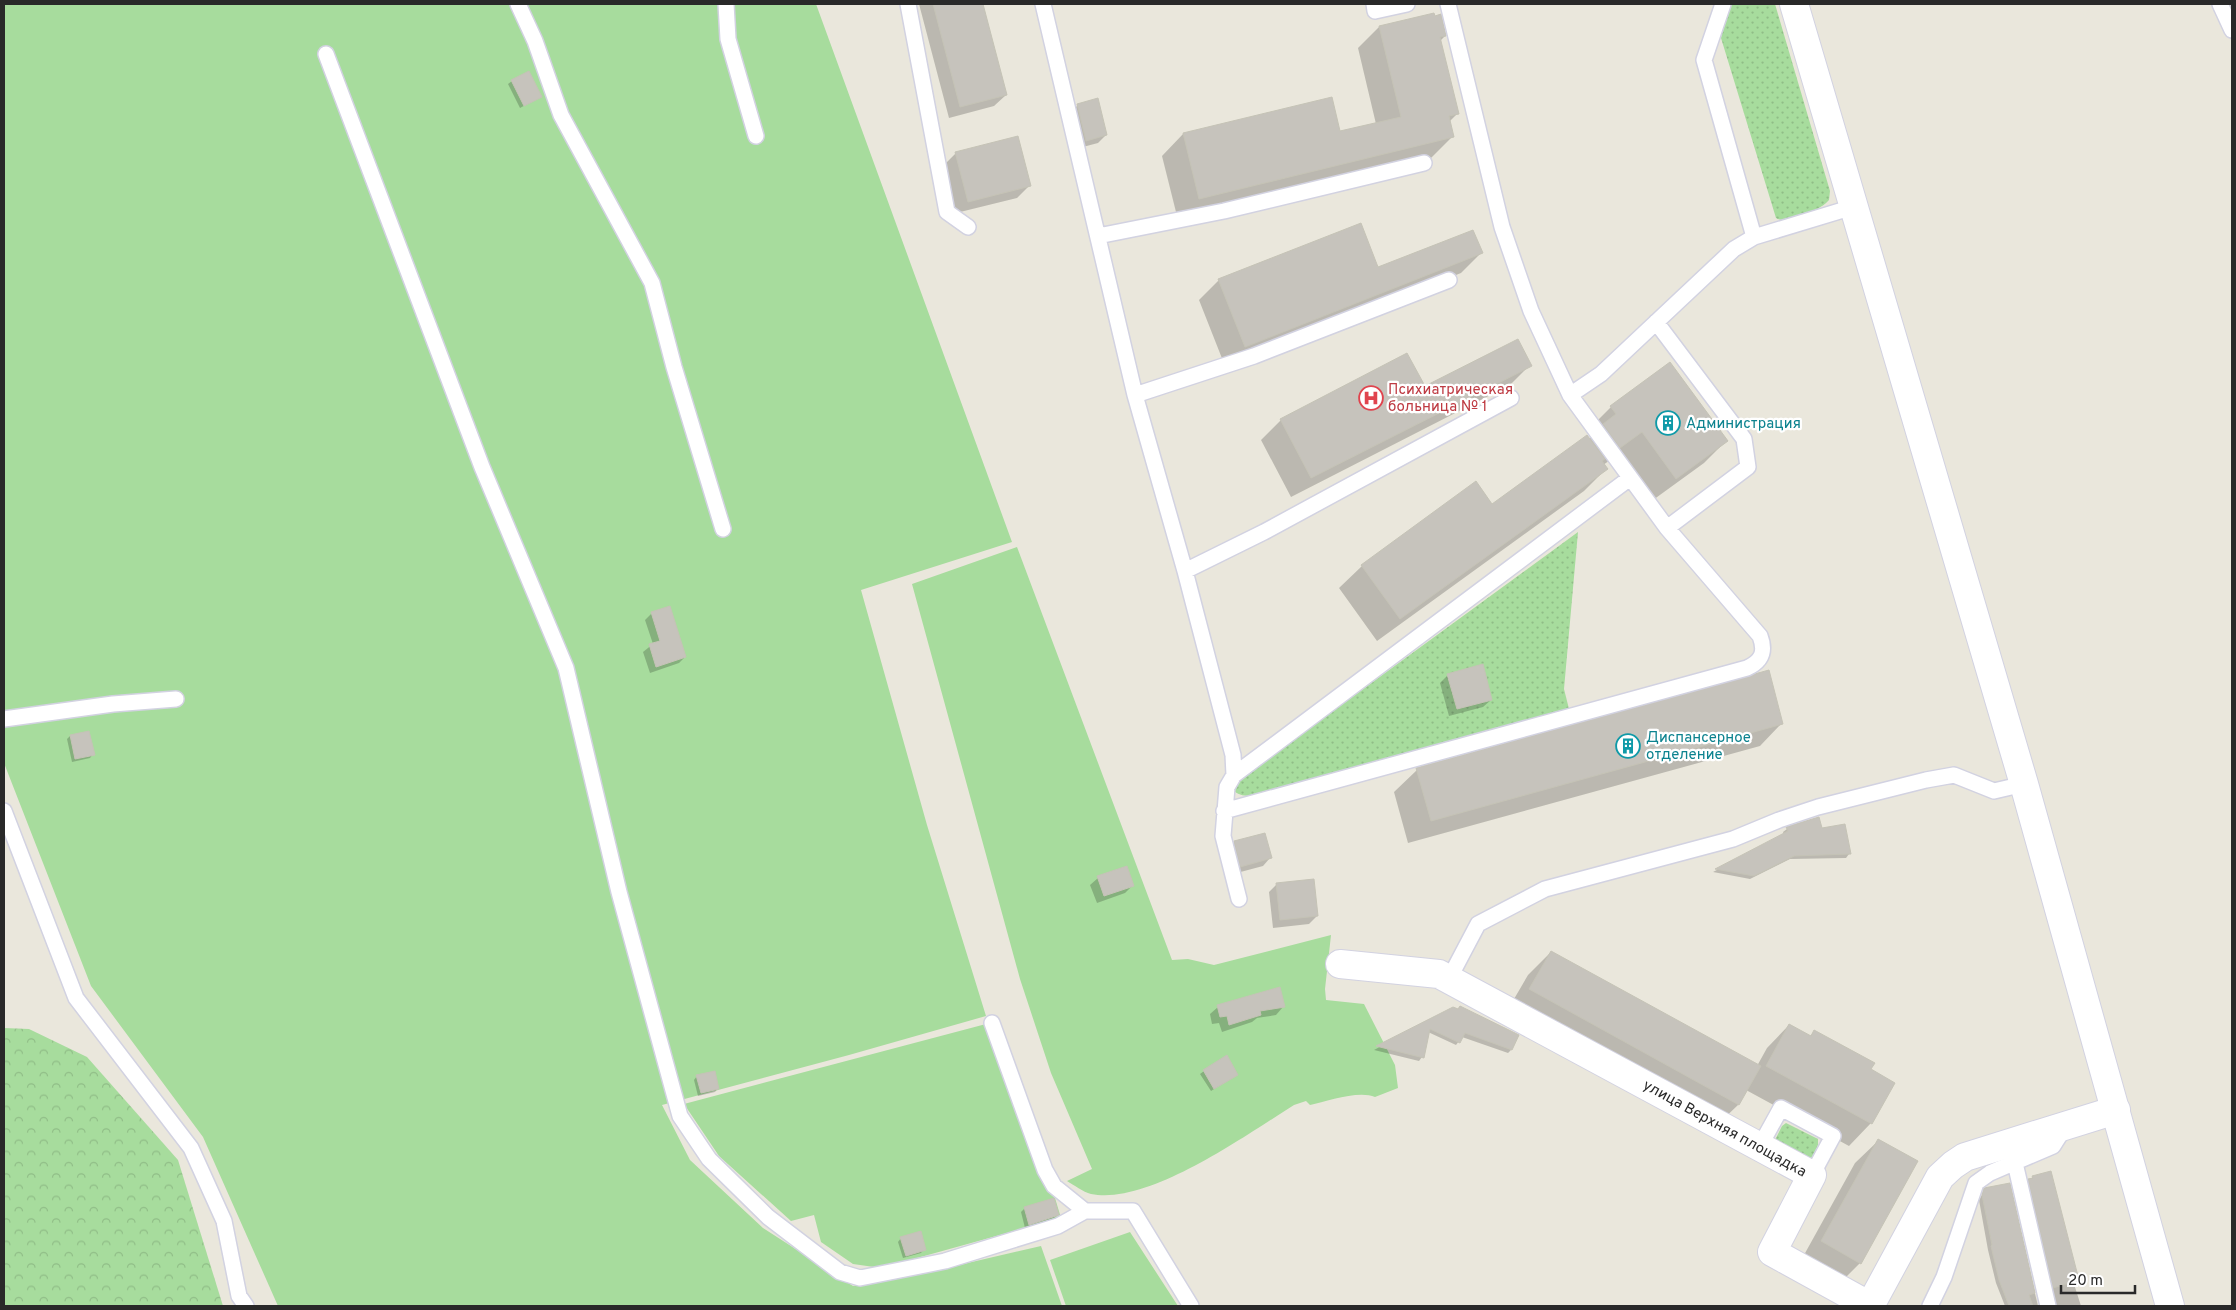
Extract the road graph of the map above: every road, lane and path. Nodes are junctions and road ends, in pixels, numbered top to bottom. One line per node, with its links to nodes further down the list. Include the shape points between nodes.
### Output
1 (518, 4): 26 (lane, via 562,115 652,284)
2 (726, 4): 13 (lane, via 728,39)
3 (908, 4): 16 (lane, via 947,212)
4 (1043, 4): 17 (lane)
5 (1374, 4): 6 (lane, via 1375,11)
6 (1407, 4)
7 (1448, 4): 22 (lane, via 1502,226 1531,311)
8 (1723, 4): 18 (lane, via 1704,60)
9 (1794, 4): 15 (street)
10 (2220, 4): 11 (lane)
11 (2232, 30)
12 (326, 54): 43 (lane, via 482,467 566,668 619,892 680,1116 709,1159 768,1217 840,1272 860,1278 945,1261 1058,1226)
13 (756, 136)
14 (1424, 163): 17 (lane, via 1224,211)
15 (1853, 207): 18 (lane); 31 (street)
16 (968, 227)
17 (1098, 236): 21 (lane)
18 (1754, 237): 20 (lane, via 1734,249)
19 (1449, 280): 21 (lane, via 1254,356)
20 (1656, 322): 22 (lane, via 1601,374); 25 (lane, via 1744,440 1748,467)
21 (1135, 395): 27 (lane)
22 (1570, 395): 24 (lane)
23 (1511, 398): 27 (lane, via 1264,532)
24 (1630, 478): 25 (lane); 30 (lane)
25 (1667, 528): 33 (lane, via 1760,636 1764,646 1762,657 1755,664)
26 (723, 529)
27 (1185, 571): 30 (lane, via 1233,755)
28 (176, 700): 29 (lane, via 113,704)
29 (4, 719)
30 (1234, 774): 33 (lane, via 1227,787)
31 (2024, 784): 36 (lane, via 1994,791 1954,775 1920,781 1818,807 1732,839 1545,889 1478,924); 38 (street)
32 (4, 811): 44 (lane, via 76,998 192,1148 224,1221 240,1296)
33 (1224, 811): 34 (lane, via 1223,836)
34 (1238, 899)
35 (1340, 964): 36 (street, улица Верхняя площадка, via 1439,974)
36 (1449, 979): 40 (street, улица Верхняя площадка)
37 (992, 1023): 43 (lane, via 1045,1170 1054,1186)
38 (2116, 1110): 39 (street, улица Верхняя площадка); 48 (street)
39 (2065, 1126): 41 (lane, via 2053,1146); 42 (street, улица Верхняя площадка, via 1965,1157 1954,1164 1940,1177 1870,1306 1772,1252)
40 (1760, 1146): 42 (street, улица Верхняя площадка); 42 (lane, via 1781,1108 1833,1136)
41 (2015, 1163): 46 (lane, via 1990,1173 1976,1183 1944,1277); 47 (lane)
42 (1812, 1175)
43 (1085, 1211): 45 (lane, via 1133,1211)
44 (246, 1306)
45 (1191, 1306)
46 (1930, 1306)
47 (2048, 1306)
48 (2170, 1306)

